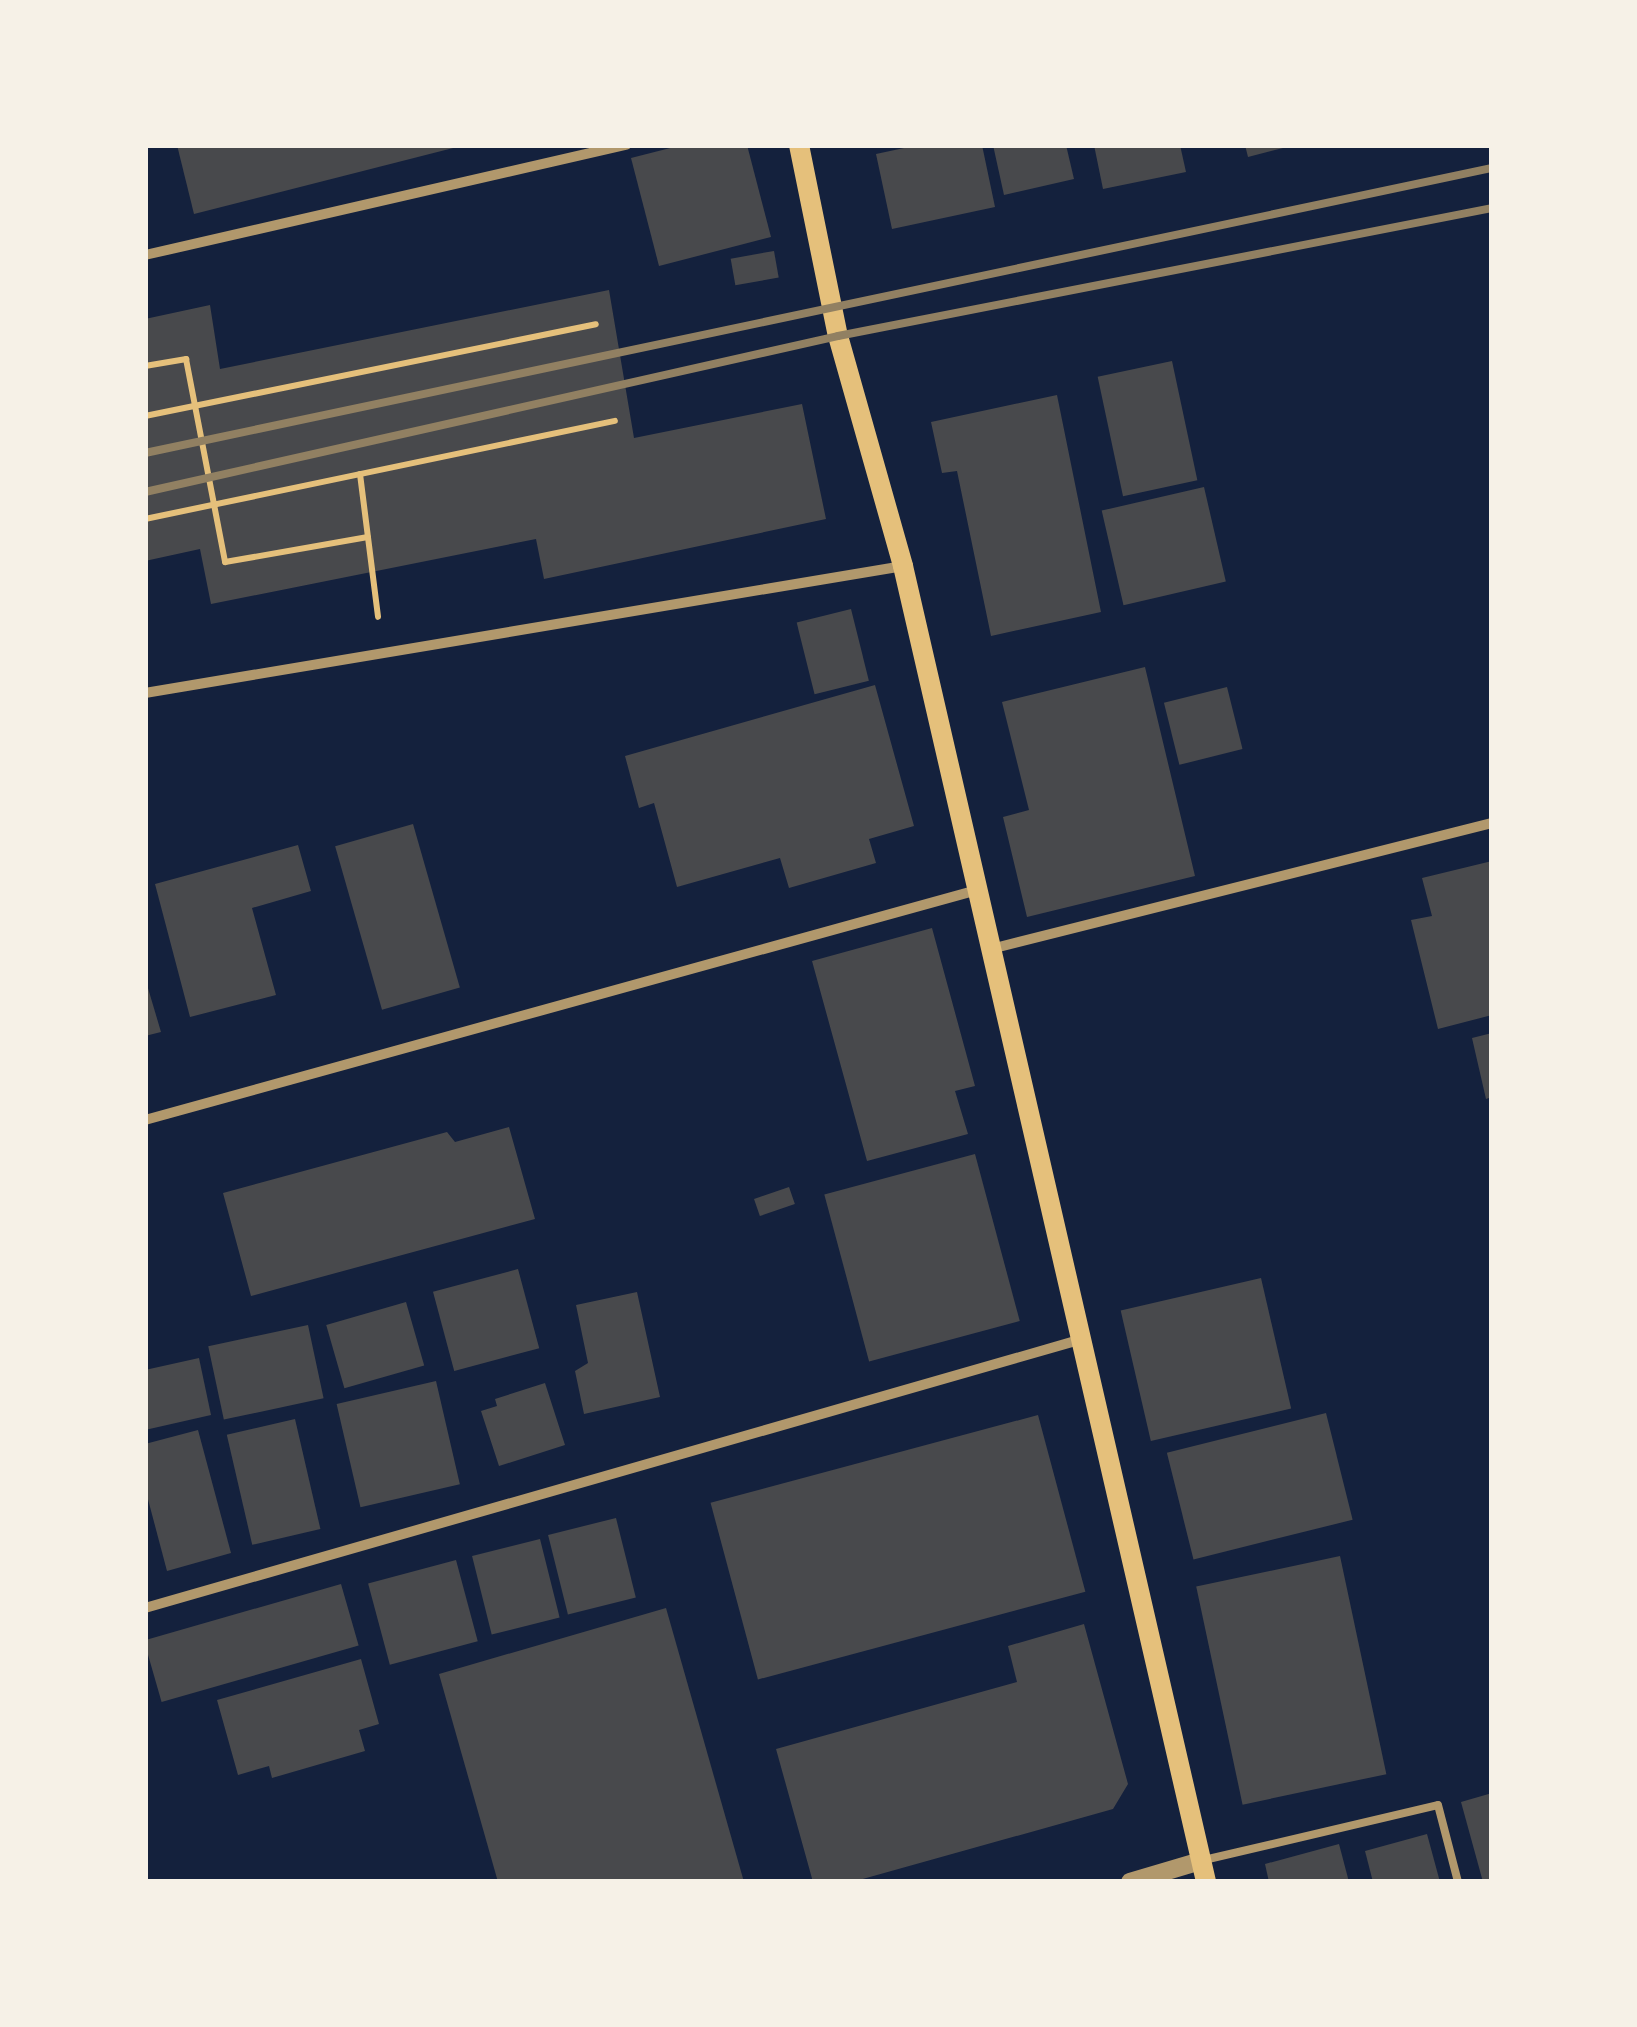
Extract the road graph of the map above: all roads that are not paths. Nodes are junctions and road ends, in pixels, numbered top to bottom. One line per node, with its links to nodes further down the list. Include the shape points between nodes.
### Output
1 (627, 145): 3 (street)
2 (799, 145): 4 (main road, via 838,336)
3 (145, 255)
4 (903, 566): 5 (street); 7 (main road)
5 (145, 693)
6 (1492, 823): 8 (street)
7 (977, 890): 8 (main road); 9 (street)
8 (992, 949): 10 (main road)
9 (145, 1120)
10 (1079, 1340): 11 (street); 12 (main road)
11 (145, 1608)
12 (1203, 1871): 13 (street); 14 (lane, via 1438,1805)
13 (1130, 1882)
14 (1458, 1882)

